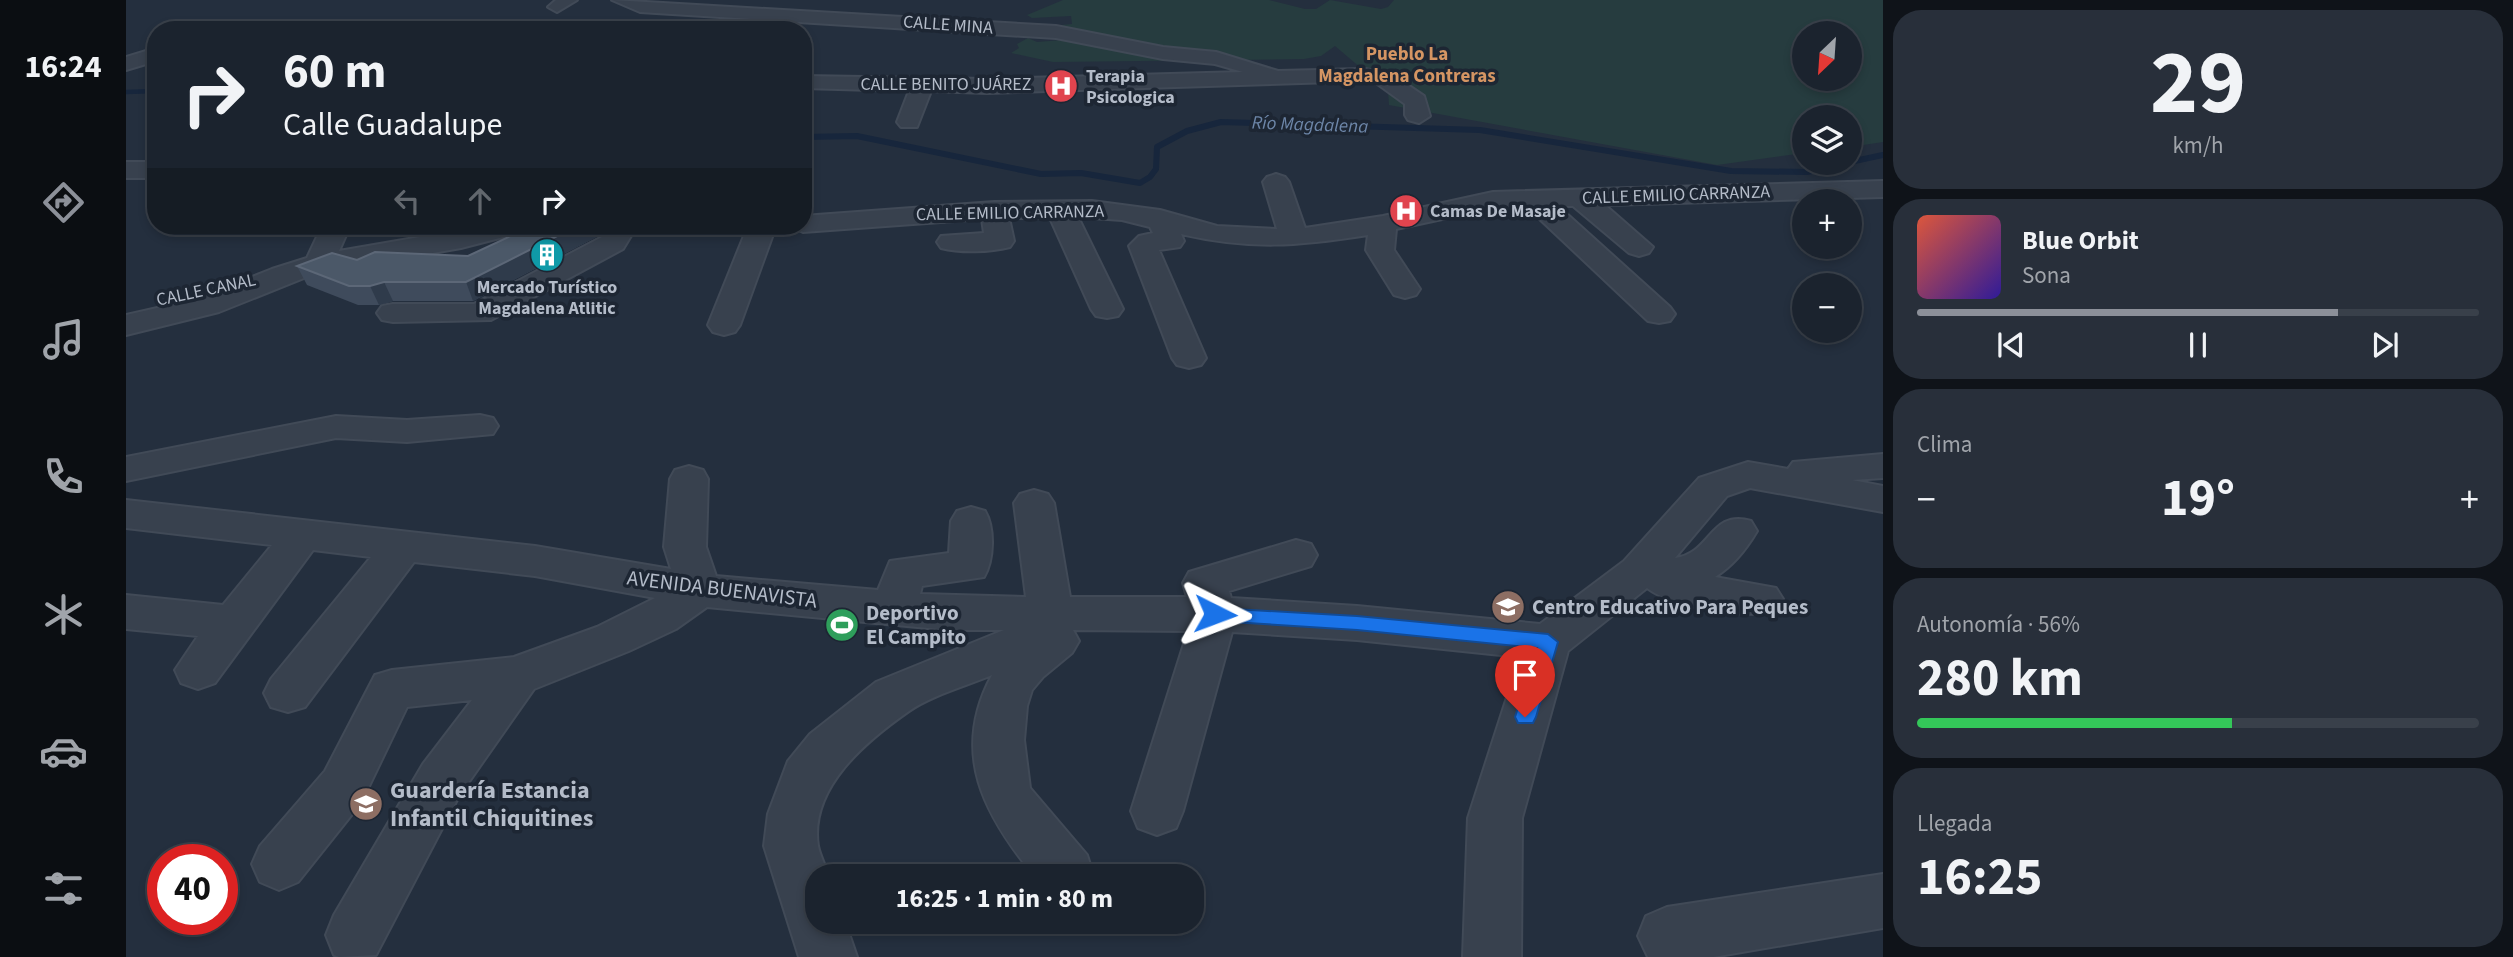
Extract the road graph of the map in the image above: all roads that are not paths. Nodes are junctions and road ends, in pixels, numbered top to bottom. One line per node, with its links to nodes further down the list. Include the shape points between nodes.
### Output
1 (621, 0): 4 (street, CALLE MINA, via 640,7 1056,32 1251,66 1269,73)
2 (147, 47): 3 (street)
3 (126, 64)
4 (1270, 78): 6 (street, CALLE BENITO JUÁREZ, via 987,86); 7 (street, CALLE BENITO JUÁREZ, via 1381,78 1416,101)
5 (812, 82): 6 (street, CALLE BENITO JUÁREZ)
6 (923, 83): 8 (street)
7 (1416, 115)
8 (909, 122)
9 (1276, 182): 23 (street)
10 (1883, 189): 13 (street, CALLE EMILIO CARRANZA)
11 (1519, 191): 13 (street, CALLE EMILIO CARRANZA); 18 (street, CALLE EMILIO CARRANZA); 32 (street)
12 (1091, 195): 17 (street, via 1138,205)
13 (1580, 198): 25 (street)
14 (1060, 209): 15 (street, CALLE EMILIO CARRANZA); 17 (street, CALLE EMILIO CARRANZA, via 1122,212); 30 (street)
15 (994, 210): 16 (street, CALLE EMILIO CARRANZA, via 838,212); 24 (street, via 1000,241)
16 (812, 221)
17 (1162, 221): 23 (street, CALLE EMILIO CARRANZA, via 1217,234); 35 (street, via 1170,241 1143,246)
18 (1383, 223): 23 (street, CALLE EMILIO CARRANZA); 28 (street, via 1380,250)
19 (332, 235): 26 (street)
20 (479, 235): 26 (street)
21 (618, 235): 31 (street, via 613,243 480,313)
22 (759, 235): 34 (street)
23 (1294, 238)
24 (951, 242)
25 (1639, 247)
26 (319, 264): 27 (street)
27 (287, 272): 29 (street, CALLE CANAL); 33 (street, via 220,301)
28 (1405, 289)
29 (126, 307)
30 (1107, 309)
31 (393, 313)
32 (1659, 314)
33 (126, 325)
34 (724, 325)
35 (1189, 358)
36 (480, 426): 38 (street, via 407,431 336,427)
37 (1883, 466): 39 (street)
38 (126, 469)
39 (1748, 475): 41 (street); 49 (street, via 1713,487)
40 (689, 479): 50 (street, via 685,547)
41 (1883, 499)
42 (1034, 503): 54 (street)
43 (126, 514): 46 (street, AVENIDA BUENAVISTA)
44 (971, 521): 52 (street, via 969,566 905,572)
45 (1737, 531): 49 (street, via 1711,562 1689,573)
46 (303, 534): 47 (street, AVENIDA BUENAVISTA); 57 (street)
47 (403, 546): 50 (street, AVENIDA BUENAVISTA, via 535,561); 61 (street)
48 (1296, 555): 56 (street, via 1203,583)
49 (1647, 572): 51 (street, via 1678,588); 58 (street)
50 (699, 590): 52 (street, AVENIDA BUENAVISTA); 60 (street, via 625,634)
51 (1761, 599)
52 (894, 608): 54 (street, AVENIDA BUENAVISTA, via 949,614)
53 (126, 612): 57 (street)
54 (1050, 612): 55 (street, AVENIDA BUENAVISTA); 68 (street, via 1033,635 1010,649 893,696 828,748 806,777 794,814 792,846)
55 (1106, 612): 56 (street, AVENIDA BUENAVISTA); 64 (street, via 1033,655 1005,695 997,731 1008,800)
56 (1215, 614): 58 (street, AVENIDA BUENAVISTA); 62 (street)
57 (234, 623): 59 (street)
58 (1548, 642): 69 (street, via 1495,818)
59 (198, 670)
60 (517, 676): 63 (street, via 392,689 343,788); 66 (street, via 441,780)
61 (288, 693)
62 (1157, 811)
63 (279, 864)
64 (1059, 864)
65 (1883, 901): 67 (street)
66 (355, 935)
67 (1667, 936)
68 (828, 957)
69 (1492, 957)

